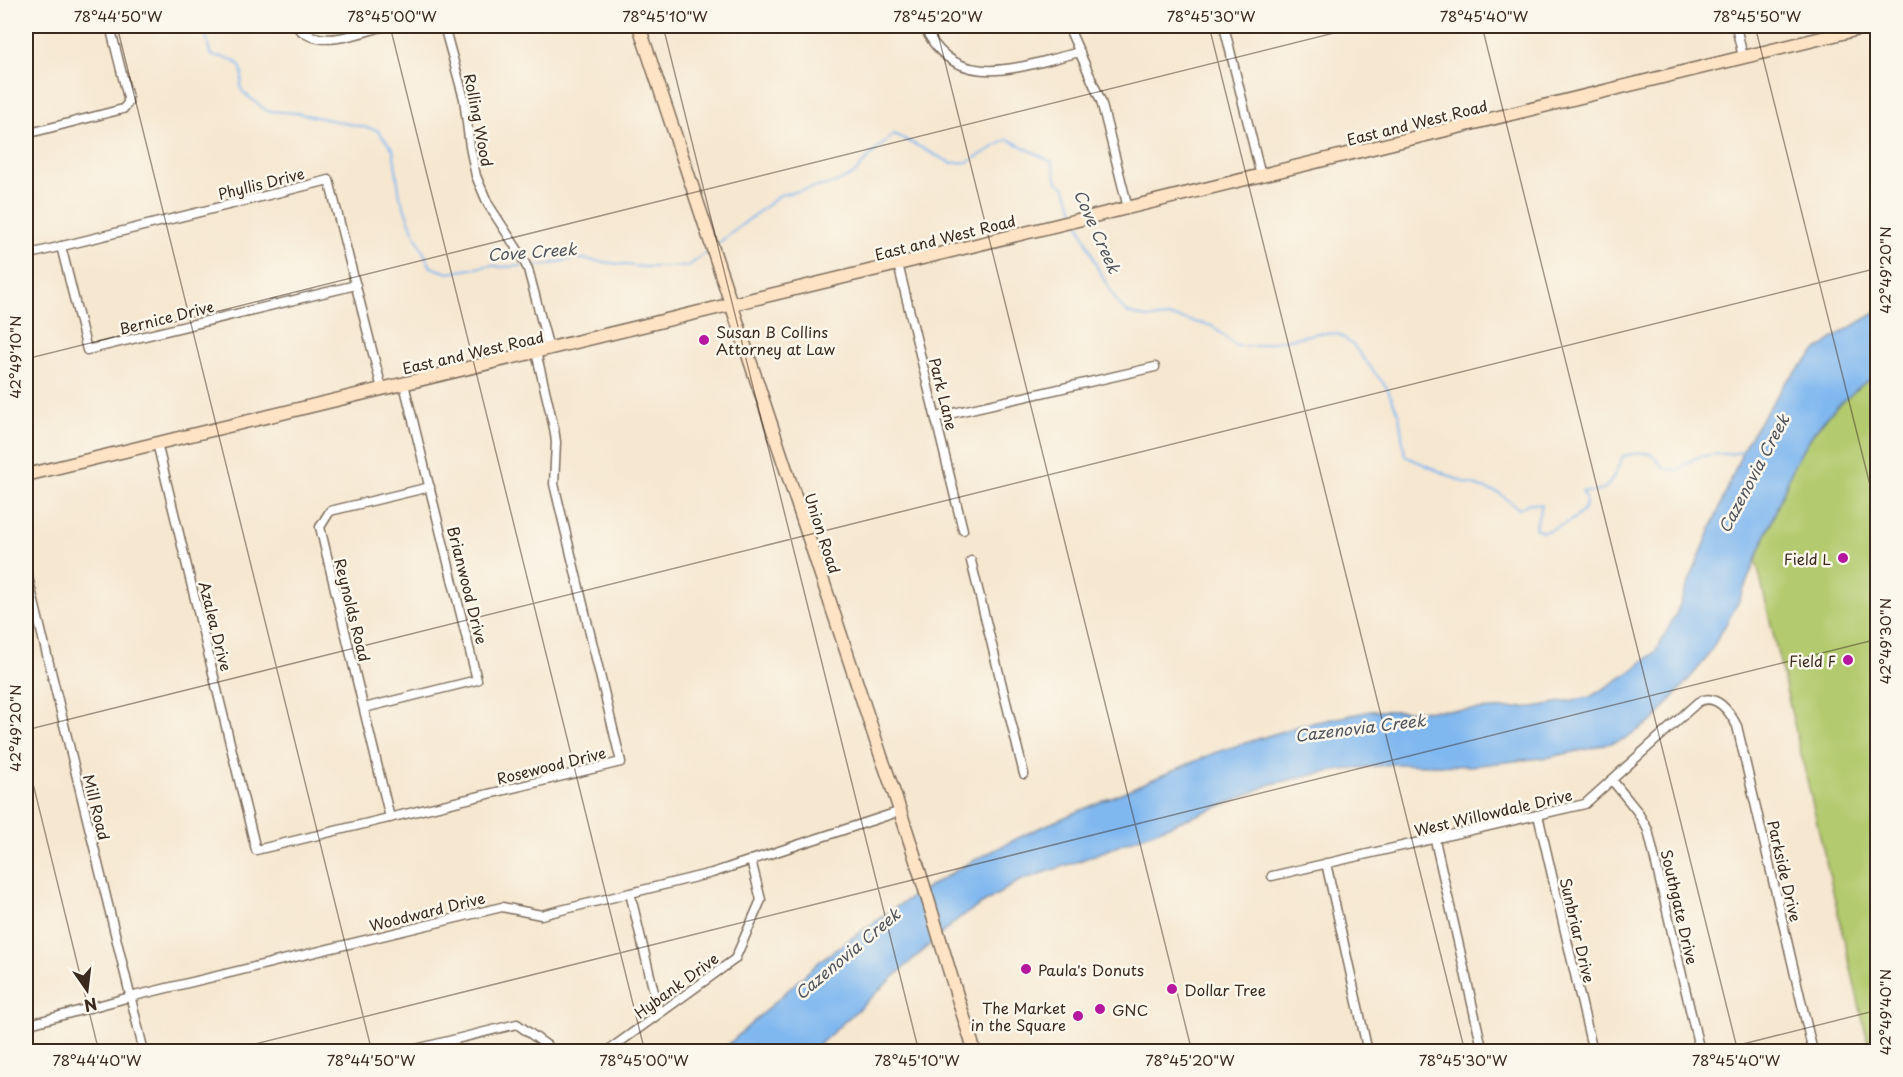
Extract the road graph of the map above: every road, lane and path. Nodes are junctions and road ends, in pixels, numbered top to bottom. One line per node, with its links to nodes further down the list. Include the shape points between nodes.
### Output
1 (110, 26): 14 (street, via 128,98 123,110)
2 (296, 26): 3 (street, via 309,36 324,40)
3 (386, 26)
4 (444, 26): 22 (street, Rolling Wood, via 464,99 476,176 488,204 528,269)
5 (639, 26): 21 (street, Union Road)
6 (924, 26): 11 (street, via 940,51 974,70 998,71)
7 (1068, 26): 11 (street)
8 (1224, 26): 15 (street)
9 (1736, 26): 12 (street)
10 (1871, 26): 12 (street, East and West Road)
11 (1080, 52): 16 (street, via 1107,120)
12 (1743, 57): 15 (street, East and West Road)
13 (26, 117): 14 (street)
14 (28, 134)
15 (1261, 176): 16 (street, East and West Road)
16 (1128, 208): 19 (street, East and West Road)
17 (61, 246): 18 (street, Phyllis Drive); 20 (street, Bernice Drive, via 87,350); 20 (street, Phyllis Drive, via 329,180)
18 (26, 255)
19 (898, 264): 21 (street, East and West Road); 26 (street, Park Lane)
20 (356, 285): 25 (street, Phyllis Drive)
21 (732, 305): 22 (street, East and West Road); 37 (street, Union Road)
22 (543, 351): 24 (street, East and West Road); 40 (street, Rosewood Drive, via 554,428 555,484 621,762)
23 (1155, 367): 26 (street)
24 (404, 384): 25 (street, East and West Road); 29 (street, Brianwood Drive)
25 (382, 389): 27 (street, East and West Road)
26 (936, 417): 30 (street, Park Lane)
27 (157, 443): 28 (street, East and West Road); 38 (street, Azalea Drive)
28 (26, 475)
29 (430, 487): 34 (street, Reynolds Road, via 330,511 320,526); 34 (street, Brianwood Drive, via 477,680)
30 (963, 531)
31 (971, 561): 35 (street)
32 (26, 569): 46 (street, Mill Road)
33 (1718, 702): 36 (street, West Willowdale Drive, via 1698,702); 58 (street, Parkside Drive, via 1737,726)
34 (364, 708): 40 (street, Reynolds Road)
35 (1024, 774)
36 (1612, 780): 39 (street, West Willowdale Drive, via 1585,804); 57 (street, Southgate Drive, via 1648,830)
37 (901, 811): 42 (street, Woodward Drive); 53 (street, Union Road)
38 (247, 815): 40 (street, Rosewood Drive, via 256,850)
39 (1538, 815): 41 (street, West Willowdale Drive); 56 (street, Sunbriar Drive)
40 (390, 818)
41 (1435, 840): 43 (street, West Willowdale Drive); 55 (street)
42 (751, 860): 45 (street, Woodward Drive); 47 (street, Hybank Drive, via 760,900 735,959)
43 (1326, 863): 44 (street, West Willowdale Drive); 54 (street)
44 (1272, 876)
45 (630, 893): 46 (street, Woodward Drive, via 540,915 502,907); 47 (street)
46 (130, 997): 48 (street, Woodward Drive); 49 (street, Mill Road)
47 (660, 1013): 52 (street, Hybank Drive)
48 (26, 1025)
49 (144, 1052)
50 (404, 1052): 51 (street, via 518,1024)
51 (556, 1052)
52 (606, 1052)
53 (975, 1052)
54 (1368, 1052)
55 (1483, 1052)
56 (1593, 1052)
57 (1700, 1052)
58 (1813, 1052)

